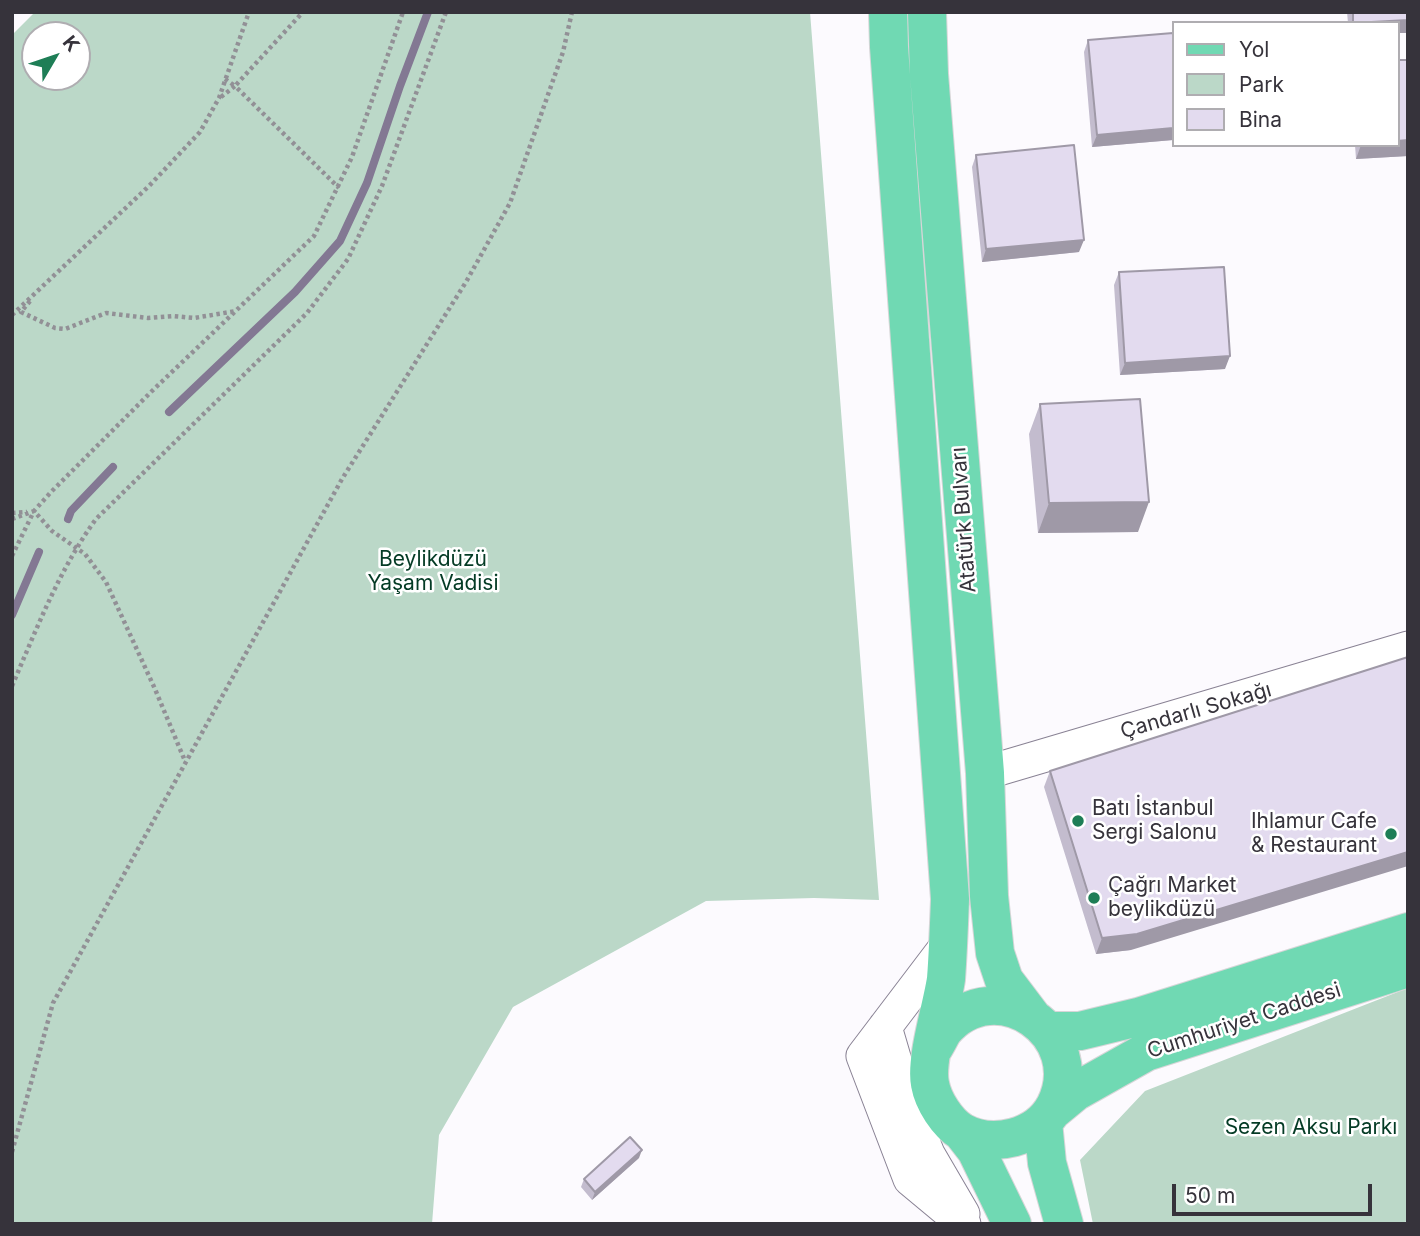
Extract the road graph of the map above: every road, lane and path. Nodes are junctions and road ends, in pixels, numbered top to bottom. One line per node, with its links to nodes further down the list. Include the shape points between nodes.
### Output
1 (249, 12): 8 (path)
2 (303, 12): 9 (path)
3 (403, 12): 11 (path)
4 (446, 12): 18 (path, via 382,186 348,259 307,313 96,519)
5 (572, 12): 22 (path, via 563,52 510,203 466,282 342,478)
6 (888, 12): 25 (main road, via 947,837)
7 (927, 12): 23 (main road, Atatürk Bulvarı)
8 (225, 79): 9 (path); 10 (path)
9 (235, 86): 10 (path); 11 (path)
10 (219, 98): 12 (path, via 200,132)
11 (339, 188): 13 (path, via 314,236)
12 (40, 288): 13 (path, via 21,312 55,328 65,329 106,313 194,318); 14 (path)
13 (236, 311): 15 (path)
14 (12, 314)
15 (34, 511): 16 (path); 17 (path); 18 (path); 19 (path)
16 (12, 513)
17 (12, 519)
18 (74, 548): 21 (path); 22 (path, via 85,554 106,582)
19 (12, 556)
20 (1408, 648): 23 (street, Çandarlı Sokağı)
21 (12, 686)
22 (185, 761): 32 (path, via 53,1003)
23 (985, 773): 27 (main road, Atatürk Bulvarı, via 995,953 1004,980)
24 (1408, 932): 27 (main road, Cumhuriyet Caddesi, via 1138,1017 1080,1031)
25 (948, 944): 28 (street); 29 (main road)
26 (1408, 968): 30 (main road, Cumhuriyet Caddesi, via 1146,1052 1075,1092)
27 (1040, 1024): 29 (main road, via 1021,1011 997,1006 972,1011 944,1030); 30 (main road, via 1062,1059 1059,1096)
28 (885, 1027): 34 (street, via 863,1056 910,1179); 35 (street, via 907,1102 929,1154)
29 (933, 1049): 31 (main road, via 929,1074 934,1099)
30 (1047, 1116): 31 (main road, via 1013,1138 993,1140); 36 (main road, via 1047,1163)
31 (962, 1132): 33 (main road, via 976,1150)
32 (12, 1153)
33 (1007, 1223)
34 (964, 1224)
35 (969, 1224)
36 (1064, 1224)

